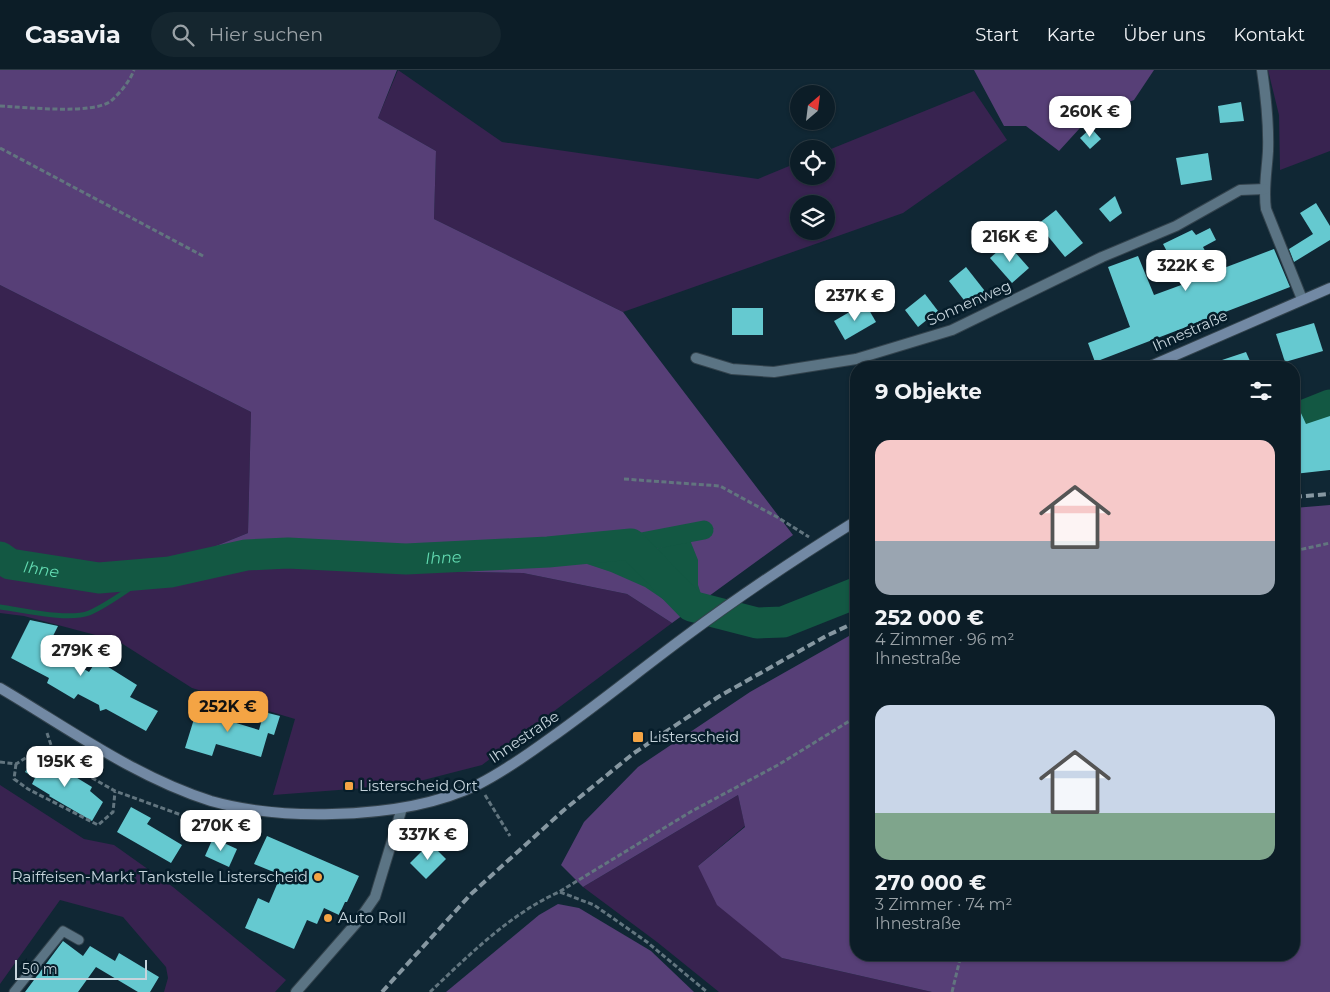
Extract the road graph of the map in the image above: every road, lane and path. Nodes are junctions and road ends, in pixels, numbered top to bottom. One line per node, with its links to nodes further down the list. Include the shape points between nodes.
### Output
1 (134, 70): 3 (path, via 131,79 110,102 85,109)
2 (1262, 70): 5 (street, via 1268,108)
3 (0, 106)
4 (0, 148): 6 (path)
5 (1265, 189): 8 (street, via 1266,209); 9 (street, Sonnenweg, via 1240,190 1176,226 1102,257 952,330 856,359 774,372 732,369)
6 (205, 257)
7 (1330, 288): 8 (main road, Ihnestraße)
8 (1302, 299): 10 (main road, Ihnestraße)
9 (696, 358)
10 (1162, 361)
11 (624, 479): 14 (path, via 720,486)
12 (850, 525): 14 (main road, Ihnestraße)
13 (1330, 543): 15 (path)
14 (820, 544): 22 (main road, Ihnestraße, via 741,596 578,719)
15 (1300, 550)
16 (0, 688): 17 (main road, Ihnestraße)
17 (39, 711): 19 (path); 25 (main road, Ihnestraße, via 118,760 209,800)
18 (850, 722): 27 (path, via 692,811)
19 (55, 757): 21 (path, via 35,752); 23 (path)
20 (0, 762): 21 (path)
21 (16, 764): 23 (path, via 14,779 98,826 113,812)
22 (478, 784): 24 (main road, Ihnestraße); 26 (path)
23 (115, 792): 25 (path, via 220,829)
24 (402, 808): 25 (main road, Ihnestraße, via 304,815); 31 (street, via 375,897)
25 (245, 810)
26 (510, 836)
27 (559, 892): 32 (path, via 542,899 498,931); 33 (path, via 594,905 647,942)
28 (79, 940): 30 (lane, via 64,931)
29 (960, 961): 34 (path)
30 (14, 992)
31 (296, 992)
32 (430, 992)
33 (707, 992)
34 (952, 992)

